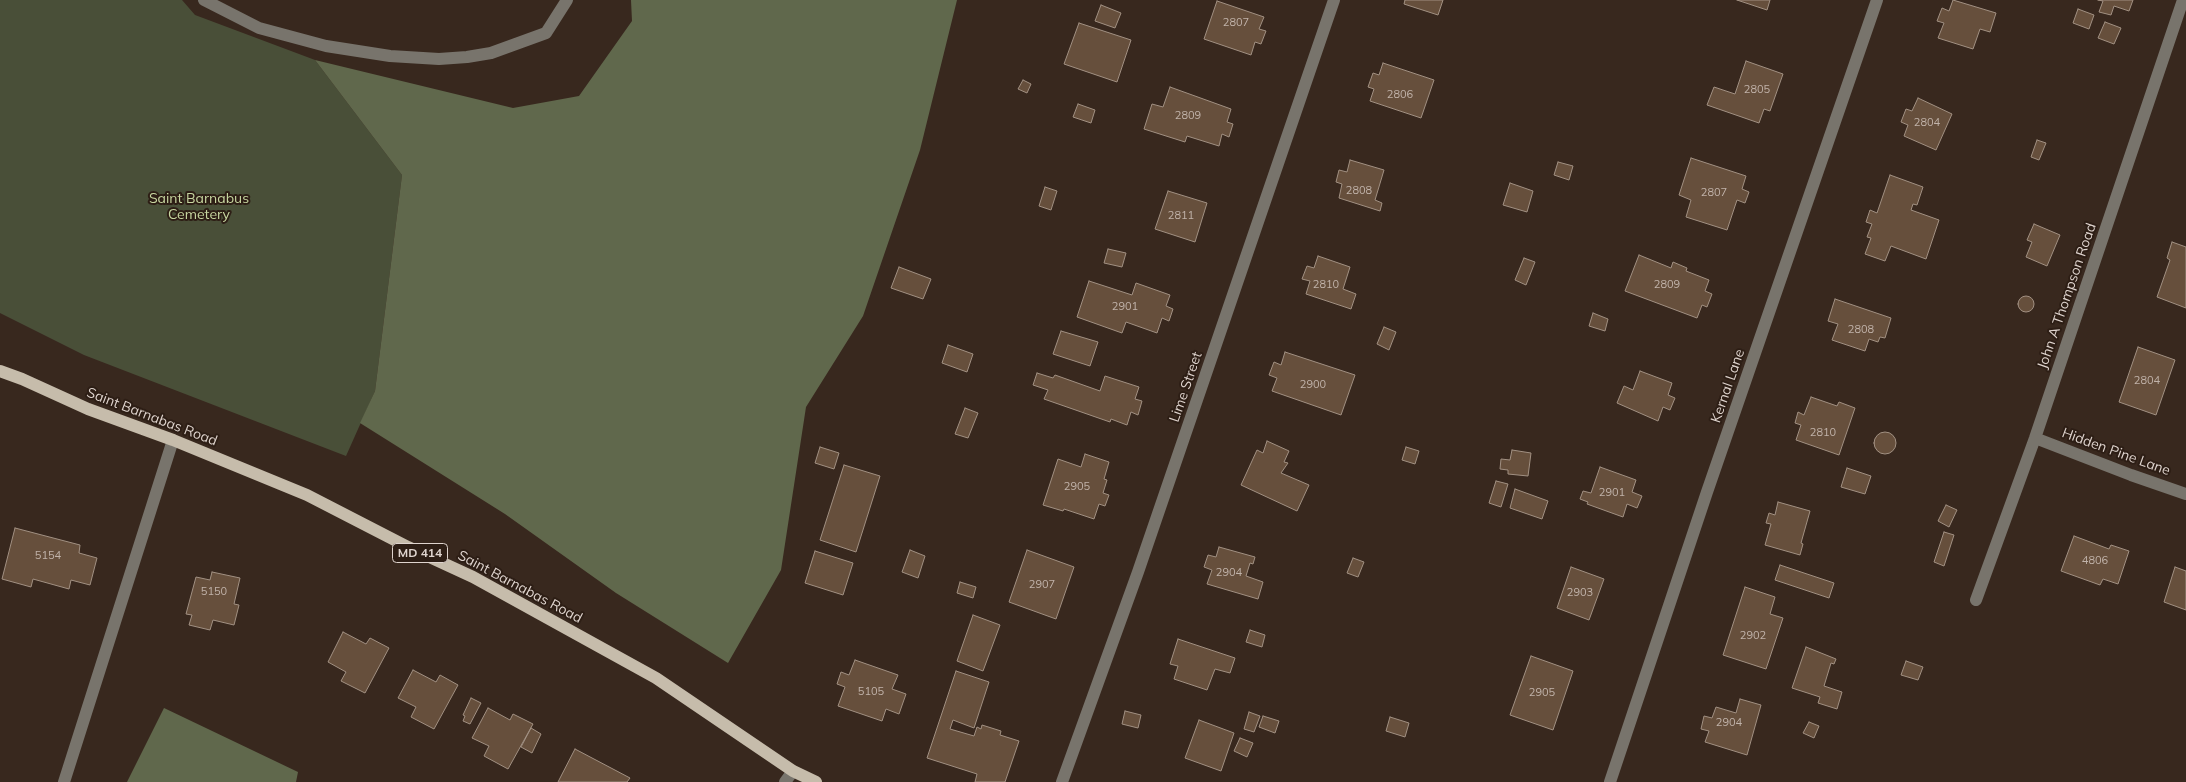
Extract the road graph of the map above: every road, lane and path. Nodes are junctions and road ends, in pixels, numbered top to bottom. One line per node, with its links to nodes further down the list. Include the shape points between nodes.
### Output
1 (204, 0): 2 (street, via 259,28 326,46 390,56 439,59 491,53 546,33)
2 (567, 0)
3 (1334, 0): 15 (street, Lime Street, via 1138,572)
4 (1877, 0): 16 (street, Kernal Lane)
5 (2183, 0): 7 (street, John A Thompson Road)
6 (0, 371): 8 (main road, Saint Barnabas Road / MD 414, via 88,409)
7 (2035, 438): 9 (street, Hidden Pine Lane); 10 (street, John A Thompson Road)
8 (174, 440): 11 (main road, Saint Barnabas Road / MD 414, via 307,494 473,577 656,678); 12 (street)
9 (2186, 494)
10 (1976, 600)
11 (793, 771): 13 (street); 14 (main road, Saint Barnabas Road / MD 414)
12 (64, 782)
13 (785, 782)
14 (816, 782)
15 (1062, 782)
16 (1610, 782)

